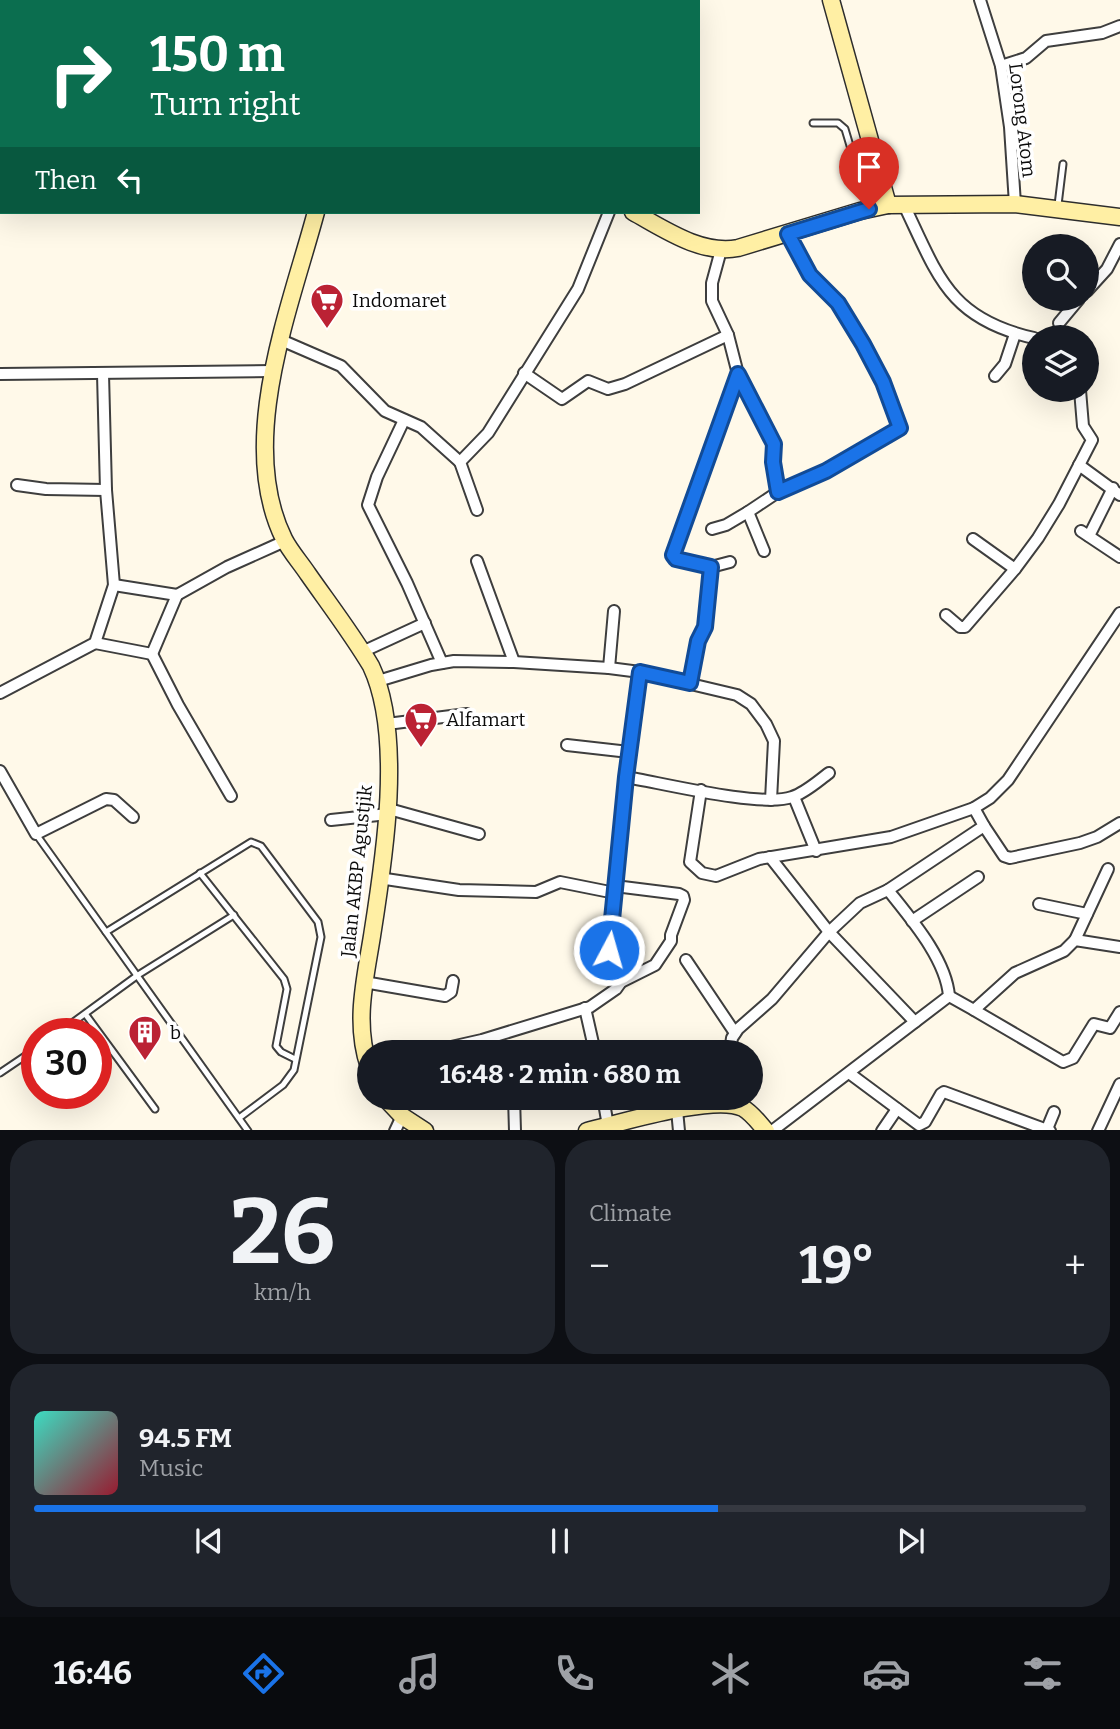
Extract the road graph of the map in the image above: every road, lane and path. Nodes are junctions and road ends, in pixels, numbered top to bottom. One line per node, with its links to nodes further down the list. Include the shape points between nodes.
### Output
1 (831, 0): 6 (street)
2 (980, 0): 4 (street, Lorong Atom)
3 (1120, 26): 4 (street, via 1046,41 1026,58)
4 (1001, 66): 9 (street, Lorong Atom)
5 (813, 123): 7 (lane, via 838,123)
6 (866, 125): 7 (lane); 10 (street)
7 (845, 129): 12 (lane)
8 (1063, 164): 11 (lane)
9 (1015, 204): 10 (street); 11 (street)
10 (896, 205): 12 (street); 23 (street, via 949,293 970,311)
11 (1057, 208): 16 (street)
12 (869, 209): 17 (street)
13 (315, 214): 26 (street, Jalan AKBP Agustjik)
14 (608, 214): 28 (street, via 578,289)
15 (636, 214): 19 (street, via 694,243)
16 (1120, 217)
17 (788, 234): 19 (street); 40 (street, via 810,275 838,303 863,344 900,428 826,471)
18 (1120, 244): 20 (street)
19 (721, 250): 24 (street, via 712,301)
20 (1099, 278)
21 (1069, 311): 22 (street)
22 (1059, 323)
23 (1015, 334): 25 (street); 32 (street, via 1004,366)
24 (728, 335): 28 (street, via 625,384 608,389 588,381 562,399); 31 (street)
25 (1022, 335)
26 (281, 340): 27 (street, Jalan AKBP Agustjik); 34 (street, via 334,361 385,411)
27 (272, 371): 30 (street); 45 (street, Jalan AKBP Agustjik, via 266,421 267,484)
28 (524, 373): 35 (street, via 488,433)
29 (0, 374): 30 (street)
30 (103, 374): 38 (street)
31 (738, 374): 40 (street, via 774,444); 50 (street, via 673,555)
32 (995, 376)
33 (1081, 402): 36 (street, via 1084,428 1093,440)
34 (404, 420): 35 (street, via 433,436); 57 (street, via 368,505)
35 (460, 461): 41 (street)
36 (1079, 465): 39 (street); 51 (street)
37 (17, 485): 38 (street)
38 (106, 490): 52 (street)
39 (1116, 491): 47 (street, via 1090,531)
40 (778, 492): 42 (street)
41 (477, 510)
42 (748, 512): 43 (street); 46 (street)
43 (712, 528)
44 (972, 539): 51 (street)
45 (285, 541): 53 (street); 59 (street, Jalan AKBP Agustjik)
46 (764, 551)
47 (1120, 557)
48 (477, 561): 61 (street)
49 (730, 562): 50 (street)
50 (711, 567): 66 (street, via 705,627)
51 (1015, 569): 56 (street, via 965,627)
52 (114, 586): 53 (street); 58 (street)
53 (177, 595): 60 (street)
54 (614, 611): 63 (street)
55 (1120, 612): 79 (street, via 1008,780)
56 (946, 615)
57 (425, 623): 59 (street); 62 (street)
58 (95, 643): 60 (street); 67 (street)
59 (362, 652): 65 (street, Jalan AKBP Agustjik)
60 (152, 654): 76 (street)
61 (514, 662): 62 (street); 63 (street)
62 (442, 663): 65 (street)
63 (609, 668): 64 (street)
64 (640, 672): 66 (street); 71 (street)
65 (378, 681): 69 (street, Jalan AKBP Agustjik)
66 (690, 683): 78 (street, via 742,697 766,724 775,744)
67 (0, 692)
68 (467, 714): 69 (street)
69 (387, 724): 80 (street, Jalan AKBP Agustjik)
70 (567, 745): 71 (street)
71 (629, 752): 74 (street)
72 (0, 771): 85 (street)
73 (829, 773): 77 (street)
74 (626, 777): 75 (street); 93 (street)
75 (701, 790): 78 (street); 88 (street, via 692,866 713,876)
76 (231, 796)
77 (794, 797): 78 (street); 87 (street)
78 (771, 800)
79 (974, 808): 84 (street); 87 (street, via 891,837)
80 (388, 812): 82 (street); 86 (street); 92 (street, Jalan AKBP Agustjik)
81 (132, 817): 85 (street, via 114,800 106,799)
82 (331, 820)
83 (1120, 823): 84 (street, via 1080,843 1010,858)
84 (984, 825): 94 (street)
85 (36, 834): 99 (lane)
86 (479, 834)
87 (816, 851): 88 (street)
88 (770, 857): 100 (street)
89 (1108, 869): 96 (street)
90 (200, 873): 97 (lane); 99 (lane); 123 (lane, via 255,842 318,922 321,937)
91 (978, 877): 98 (street)
92 (379, 878): 93 (street, via 459,890 535,892 558,881); 106 (street, Jalan AKBP Agustjik)
93 (615, 890): 107 (street, via 607,961); 107 (street, via 679,894 684,900 671,941 655,965)
94 (888, 890): 98 (street); 100 (street, via 860,903)
95 (1039, 904): 96 (street)
96 (1087, 914): 101 (street)
97 (233, 915): 104 (lane); 123 (lane, via 286,984 276,1046)
98 (912, 921): 108 (street, via 941,965)
99 (106, 932): 104 (lane)
100 (829, 932): 114 (street); 116 (street, via 772,999)
101 (1075, 940): 102 (street); 110 (street, via 1064,951 1015,973)
102 (1120, 947)
103 (686, 960): 116 (street)
104 (138, 975): 112 (lane); 135 (lane)
105 (453, 981): 106 (street, via 445,996)
106 (365, 982): 118 (street, Jalan AKBP Agustjik)
107 (621, 982): 109 (street)
108 (949, 996): 110 (street); 114 (street)
109 (585, 1009): 119 (street); 120 (street)
110 (974, 1010): 115 (street, via 1063,1062 1073,1058 1094,1024)
111 (1120, 1012): 115 (street)
112 (86, 1015): 113 (lane); 127 (lane)
113 (81, 1018)
114 (915, 1022): 125 (street)
115 (1108, 1029): 117 (street)
116 (735, 1033): 121 (street)
117 (1120, 1038)
118 (364, 1040)
119 (482, 1040)
120 (592, 1040)
121 (733, 1040)
122 (21, 1058): 124 (lane)
123 (295, 1059): 135 (lane, via 288,1080)
124 (1, 1070)
125 (849, 1073): 128 (street); 144 (street)
126 (1120, 1084): 147 (street)
127 (155, 1109)
128 (897, 1109): 145 (street); 146 (street, via 923,1124 944,1093)
129 (514, 1110): 140 (street)
130 (605, 1110): 137 (street)
131 (681, 1110): 133 (street)
132 (745, 1110): 143 (street)
133 (677, 1111): 137 (street); 142 (street)
134 (1054, 1112): 146 (street)
135 (239, 1118): 138 (lane)
136 (399, 1123): 139 (street)
137 (606, 1128): 141 (street)
138 (248, 1130)
139 (425, 1130)
140 (515, 1130)
141 (587, 1130)
142 (679, 1130)
143 (766, 1130)
144 (772, 1130)
145 (882, 1130)
146 (1049, 1130)
147 (1098, 1130)

